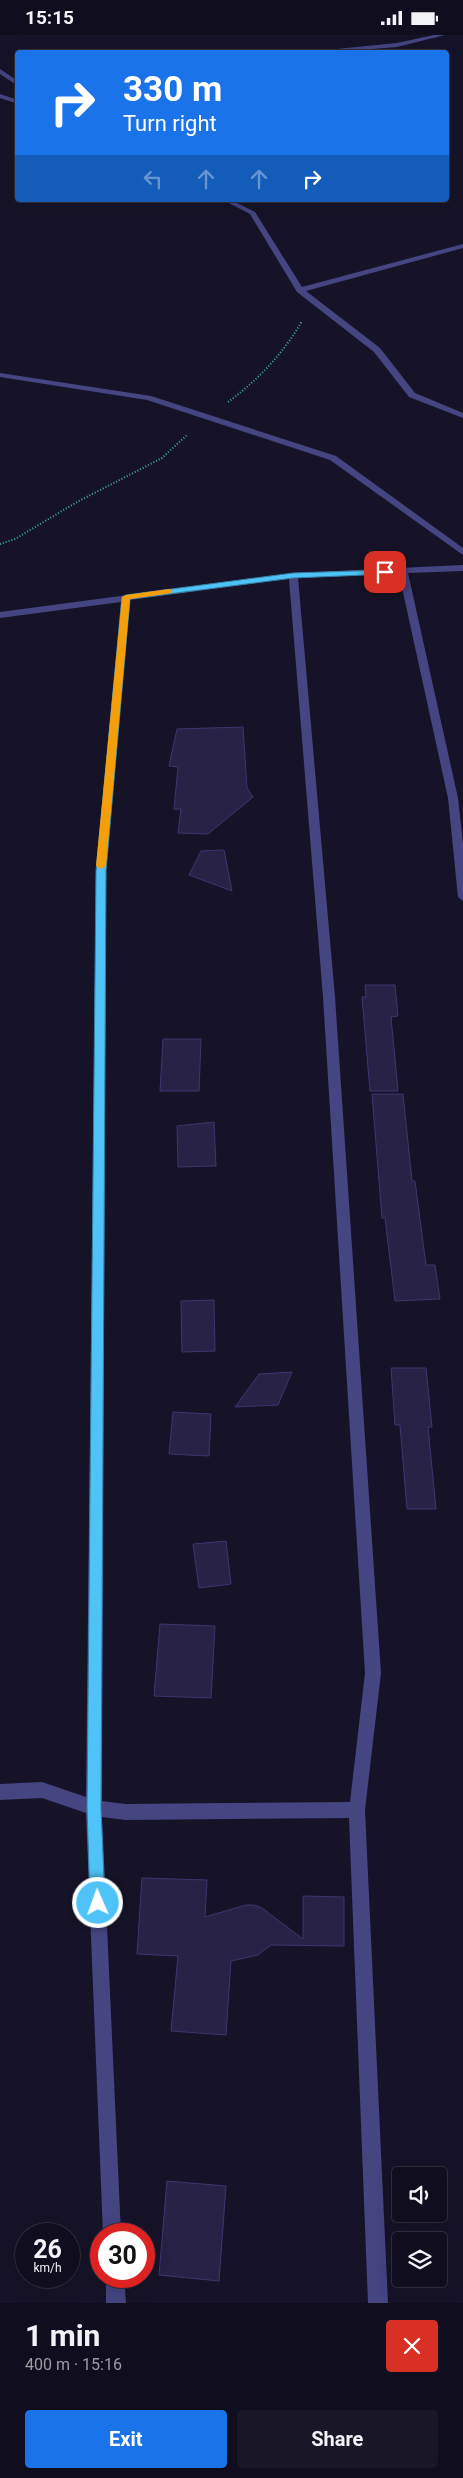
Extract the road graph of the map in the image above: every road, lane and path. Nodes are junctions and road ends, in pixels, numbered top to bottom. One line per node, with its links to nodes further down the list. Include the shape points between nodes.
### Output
1 (442, 35): 2 (street, via 397,45)
2 (332, 50)
3 (0, 71): 4 (street)
4 (15, 83)
5 (0, 95): 6 (street)
6 (15, 101)
7 (230, 202): 9 (street, via 253,213)
8 (463, 246): 9 (street)
9 (300, 290): 10 (street)
10 (313, 300): 12 (street, via 377,350 412,395); 13 (path, via 296,332 256,382)
11 (0, 375): 13 (street, via 148,398)
12 (463, 416)
13 (207, 417): 14 (path, via 162,459 77,502 15,539); 15 (street, via 333,458)
14 (0, 544)
15 (463, 552)
16 (463, 568): 17 (street)
17 (403, 571): 18 (street); 21 (street, via 453,798)
18 (293, 576): 19 (street); 24 (street, via 329,997 374,1673)
19 (126, 597): 20 (street); 23 (street, via 101,871)
20 (0, 615)
21 (463, 897)
22 (0, 1792): 23 (street, via 42,1789)
23 (94, 1808): 24 (street, via 126,1812); 25 (street)
24 (357, 1810): 28 (street)
25 (112, 2223)
26 (115, 2288): 27 (street)
27 (116, 2303)
28 (378, 2303)

